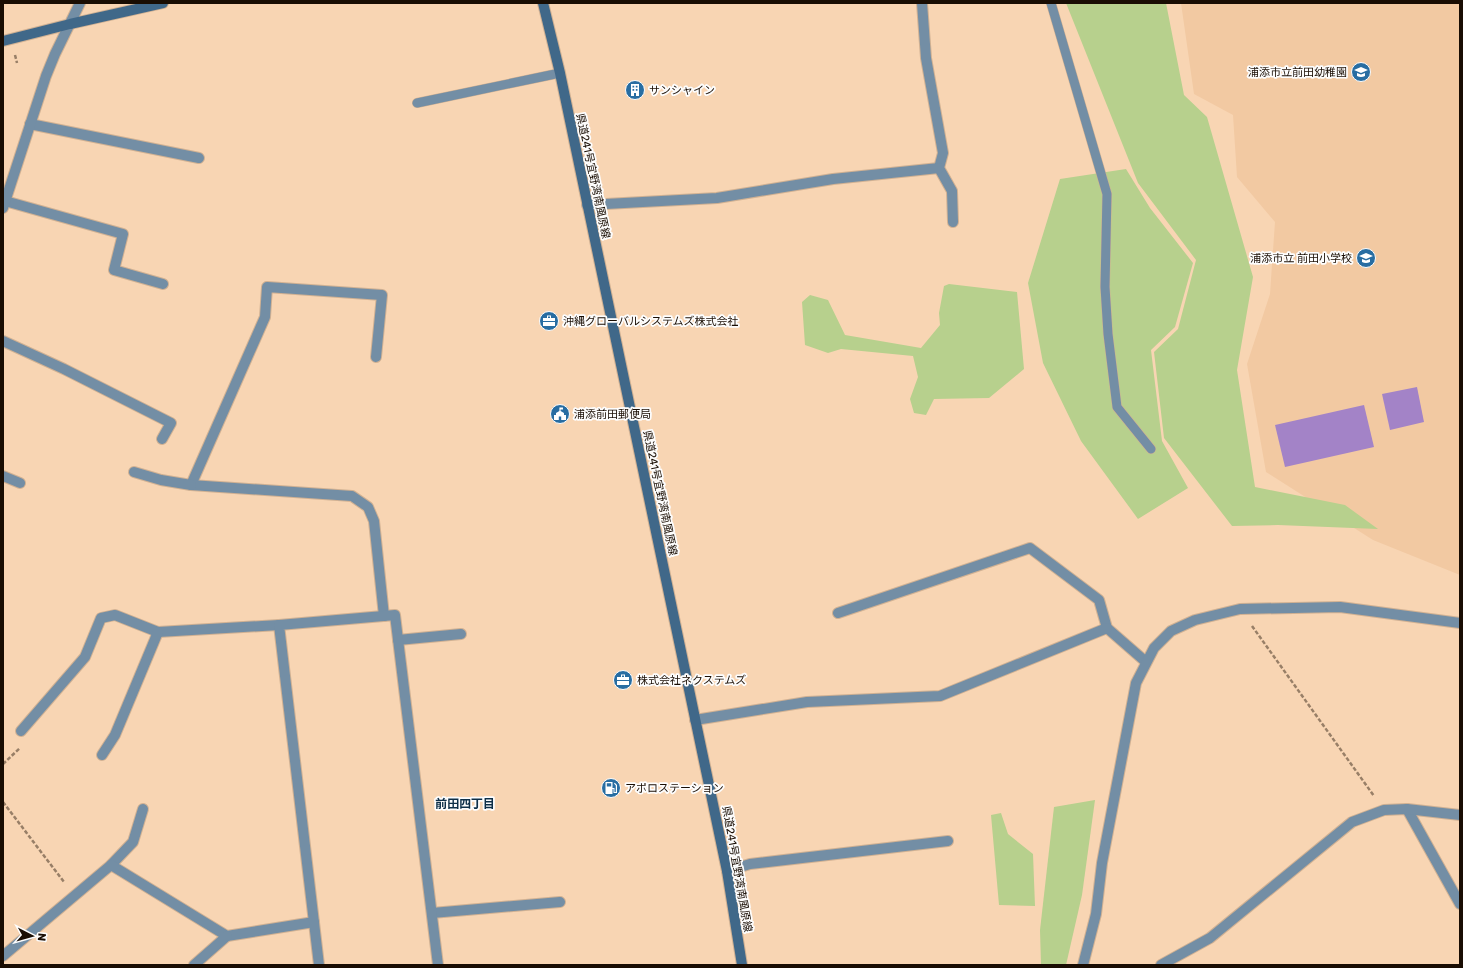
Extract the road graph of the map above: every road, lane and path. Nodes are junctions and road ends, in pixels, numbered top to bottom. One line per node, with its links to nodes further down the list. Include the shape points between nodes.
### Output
1 (80, 3): 6 (street)
2 (163, 3): 6 (main road)
3 (543, 3): 8 (main road, 県道241号宜野湾南風原線)
4 (922, 3): 12 (street, via 926,58 943,153)
5 (1051, 3): 20 (lane, via 1107,194 1106,295 1117,407)
6 (70, 24): 7 (main road); 10 (street, via 46,76)
7 (3, 40)
8 (560, 72): 9 (lane); 14 (main road, 県道241号宜野湾南風原線)
9 (418, 103)
10 (30, 124): 11 (street); 13 (street)
11 (199, 158)
12 (939, 168): 14 (street, via 833,179 717,198); 15 (street, via 952,191)
13 (4, 204): 16 (street, via 124,234 114,270)
14 (587, 205): 35 (main road, 県道241号宜野湾南風原線)
15 (953, 222)
16 (163, 284)
17 (3, 341): 19 (street, via 171,423)
18 (376, 357): 24 (street, via 382,295 267,287 265,317)
19 (162, 439)
20 (1151, 449)
21 (134, 472): 24 (street)
22 (3, 476): 23 (street)
23 (20, 483)
24 (191, 485): 27 (street, via 352,496 368,508 374,521)
25 (1240, 609): 28 (street, via 1340,607); 34 (street, via 1194,620 1171,631 1154,648); 41 (path)
26 (838, 613): 30 (street, via 1030,548 1099,600)
27 (384, 616): 29 (street); 33 (street, via 395,615)
28 (1460, 624)
29 (279, 625): 31 (street); 50 (street)
30 (1107, 628): 34 (street); 35 (street, via 940,696 807,702)
31 (158, 632): 36 (street, via 115,615 101,618 85,657); 37 (street, via 115,735)
32 (461, 634): 33 (street)
33 (398, 640): 49 (street)
34 (1146, 662): 58 (street, via 1136,683 1102,863 1096,914)
35 (696, 720): 45 (main road, 県道241号宜野湾南風原線)
36 (21, 730)
37 (102, 755)
38 (3, 802): 46 (path)
39 (143, 809): 44 (street, via 133,842)
40 (1407, 809): 41 (street); 42 (street); 48 (street)
41 (1384, 810): 53 (street, via 1352,822 1210,938)
42 (1460, 815)
43 (948, 841): 45 (street, via 750,864)
44 (111, 865): 46 (street); 51 (street)
45 (727, 871): 57 (main road, 県道241号宜野湾南風原線)
46 (74, 895): 52 (street)
47 (560, 902): 49 (street)
48 (1460, 904)
49 (432, 913): 56 (street)
50 (314, 922): 51 (street); 55 (street)
51 (227, 936): 54 (street)
52 (3, 956)
53 (1166, 964)
54 (194, 965)
55 (319, 965)
56 (438, 965)
57 (742, 965)
58 (1083, 965)

